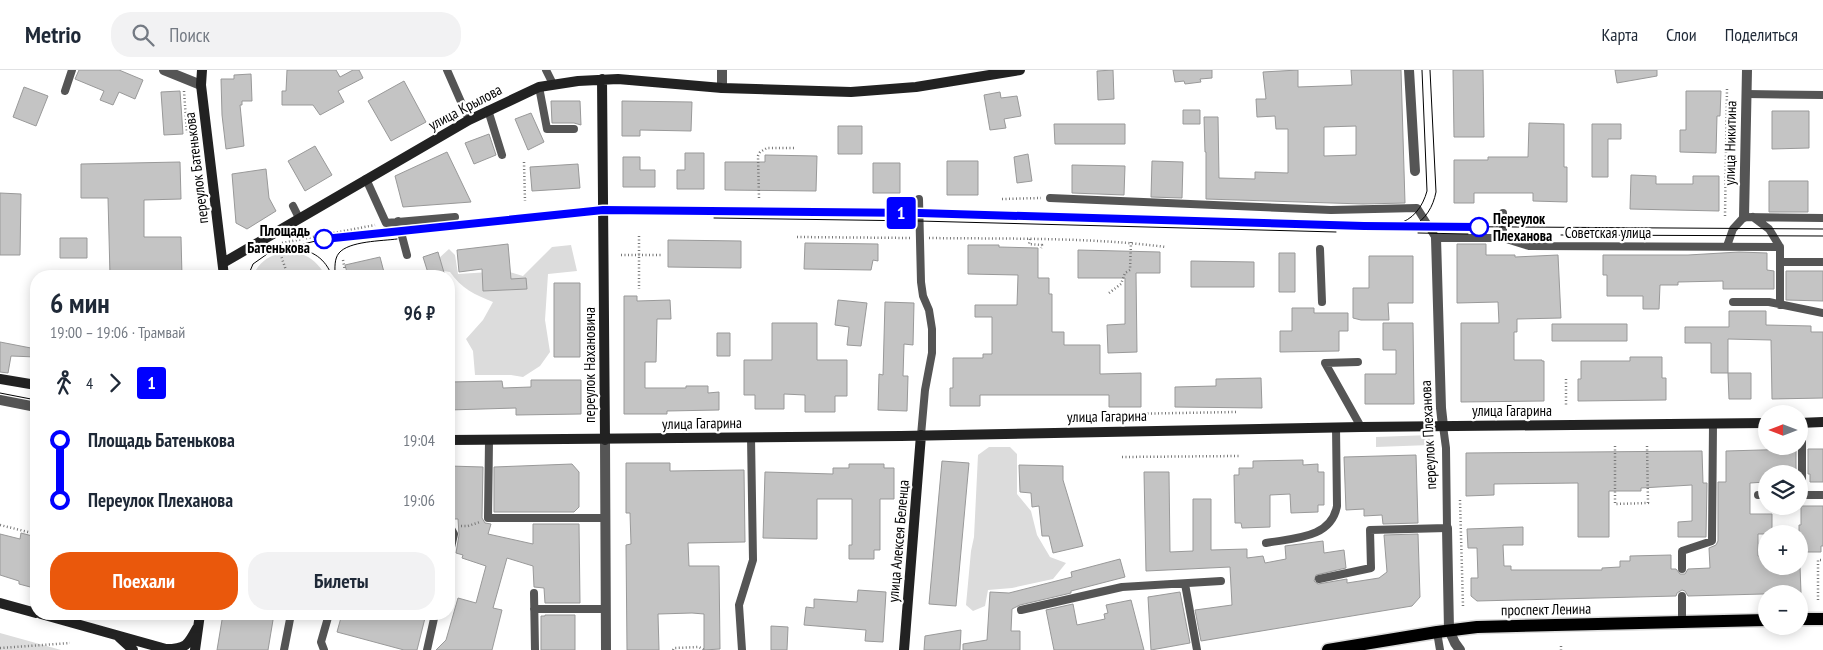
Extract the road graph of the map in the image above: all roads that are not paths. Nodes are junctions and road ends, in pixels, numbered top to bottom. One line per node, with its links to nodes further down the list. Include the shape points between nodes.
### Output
1 (72, 70): 15 (lane)
2 (164, 70): 12 (street)
3 (202, 70): 12 (main road, переулок Батенькова)
4 (447, 70): 19 (lane)
5 (546, 70): 11 (lane)
6 (722, 70): 14 (street)
7 (1410, 70): 22 (street)
8 (1747, 70): 16 (street, улица Никитина)
9 (1014, 71): 14 (main road, улица Крылова, via 916,87 851,92)
10 (602, 79): 11 (main road, улица Крылова); 14 (main road, улица Крылова); 62 (main road, переулок Нахановича)
11 (553, 84): 13 (main road, улица Крылова)
12 (201, 85): 41 (main road, переулок Батенькова)
13 (539, 86): 18 (main road, улица Крылова); 20 (lane, via 547,129)
14 (722, 88)
15 (65, 91)
16 (1746, 94): 17 (lane); 29 (street, улица Никитина)
17 (1823, 95)
18 (488, 110): 19 (main road, улица Крылова); 21 (lane)
19 (469, 120): 23 (main road, улица Крылова)
20 (574, 129)
21 (502, 155)
22 (1415, 171)
23 (366, 179): 30 (main road, улица Крылова); 32 (lane, via 386,223)
24 (1050, 198): 33 (lane, via 1331,210 1417,208)
25 (919, 199): 59 (lane, via 921,282 932,329)
26 (293, 206): 30 (lane)
27 (1503, 213): 34 (lane)
28 (455, 217): 32 (lane)
29 (1748, 217): 31 (lane); 35 (lane, via 1733,228); 36 (lane, via 1769,229)
30 (300, 218): 41 (main road, улица Крылова)
31 (1823, 218)
32 (398, 221): 38 (lane)
33 (1436, 238): 34 (lane, Советская улица); 57 (street, переулок Плеханова)
34 (1504, 238): 35 (lane, Советская улица, via 1529,246)
35 (1727, 246): 36 (lane, Советская улица)
36 (1780, 247): 39 (lane)
37 (1320, 249): 43 (lane)
38 (407, 254)
39 (1780, 262): 40 (lane); 45 (lane)
40 (1823, 262)
41 (223, 263): 42 (main road)
42 (224, 270)
43 (1322, 302)
44 (1733, 302): 45 (lane)
45 (1780, 305): 46 (lane)
46 (1823, 313)
47 (1358, 362): 56 (lane, via 1325,363)
48 (0, 379): 49 (main road)
49 (30, 384)
50 (0, 400): 51 (street)
51 (30, 406)
52 (1823, 422): 54 (main road)
53 (1758, 423): 55 (main road, улица Гагарина)
54 (1808, 423)
55 (1713, 424): 57 (main road, улица Гагарина); 69 (lane, via 1712,540 1682,551)
56 (1361, 426): 57 (main road, улица Гагарина); 58 (main road, улица Гагарина)
57 (1443, 426): 67 (lane, переулок Плеханова)
58 (1336, 427): 59 (main road, улица Гагарина); 68 (lane, via 1335,516 1323,530 1313,534)
59 (921, 435): 60 (main road, улица Гагарина); 100 (main road, улица Алексея Беленца)
60 (751, 437): 62 (main road, улица Гагарина); 99 (lane, via 753,560 740,605)
61 (455, 440): 63 (main road, улица Гагарина)
62 (605, 440): 63 (main road, улица Гагарина); 66 (street, переулок Нахановича)
63 (489, 441): 66 (lane, via 488,518)
64 (1808, 495): 65 (lane)
65 (1823, 495)
66 (605, 518): 77 (street, переулок Нахановича)
67 (1447, 528): 70 (lane, via 1370,530 1371,568); 90 (street, переулок Плеханова, via 1448,608)
68 (1266, 543)
69 (1682, 569)
70 (1319, 579)
71 (1221, 581): 72 (lane)
72 (1185, 584): 79 (lane, via 1122,587); 101 (lane)
73 (534, 593): 76 (lane)
74 (1682, 596): 88 (lane)
75 (0, 603): 78 (main road)
76 (534, 609): 77 (lane); 97 (lane)
77 (606, 609): 98 (street, переулок Нахановича)
78 (30, 610)
79 (1021, 610)
80 (1808, 619): 81 (main road)
81 (1823, 619)
82 (62, 620): 91 (main road)
83 (199, 620): 89 (main road)
84 (291, 620): 94 (lane)
85 (327, 620): 95 (lane, via 321,642)
86 (434, 620): 96 (lane)
87 (1758, 620): 88 (main road, проспект Ленина)
88 (1682, 622): 90 (main road, проспект Ленина, via 1477,627)
89 (197, 628): 91 (main road, via 186,646 178,649 166,650); 93 (main road)
90 (1443, 631): 102 (main road, проспект Ленина); 103 (lane); 104 (street)
91 (116, 635): 92 (main road)
92 (133, 650)
93 (195, 650)
94 (284, 650)
95 (324, 650)
96 (427, 650)
97 (535, 650)
98 (606, 650)
99 (742, 650)
100 (904, 650)
101 (1197, 650)
102 (1328, 650)
103 (1440, 650)
104 (1460, 650)

